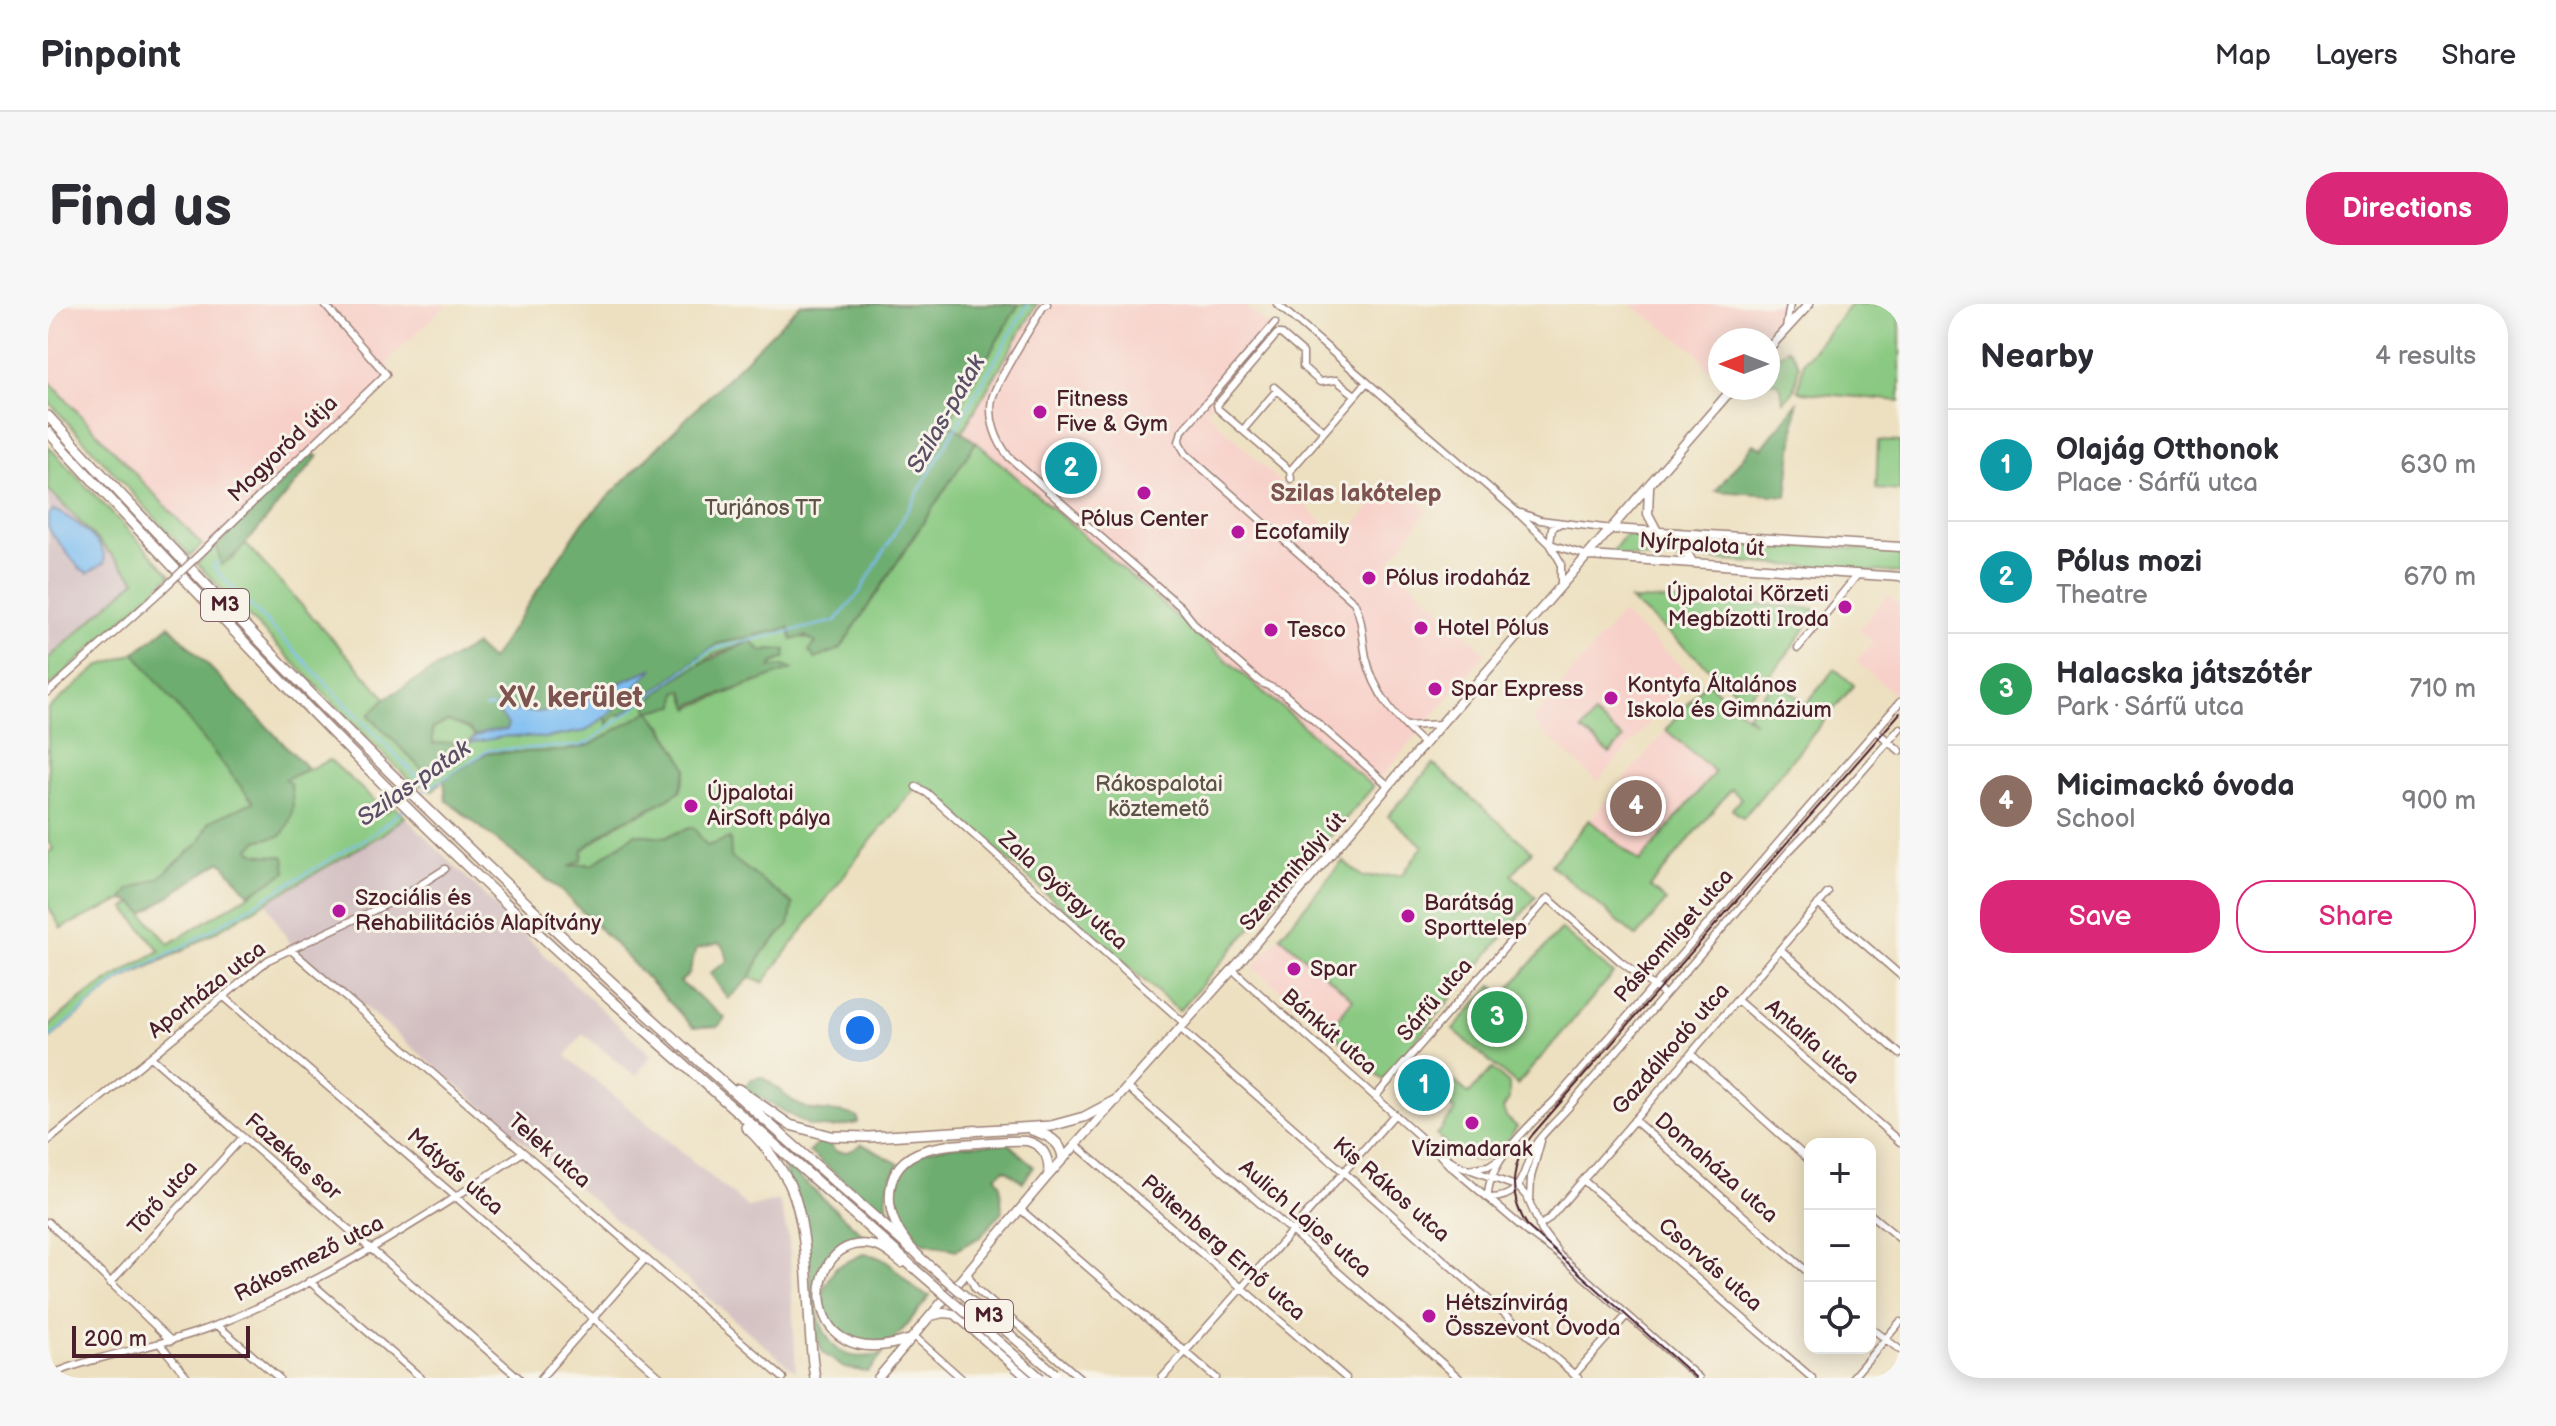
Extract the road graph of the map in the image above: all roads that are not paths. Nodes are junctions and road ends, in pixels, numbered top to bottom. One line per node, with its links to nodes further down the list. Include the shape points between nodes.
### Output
1 (324, 304): 32 (street, Mogyoród útja, bridge, via 386,374)
2 (1047, 304): 41 (street, via 992,401 1001,447 1239,664 1283,693)
3 (1277, 304): 9 (street, Nyírpalota út)
4 (1790, 304): 7 (street)
5 (1807, 304): 7 (main road)
6 (1275, 323): 35 (street, via 1182,431 1179,442 1186,454 1354,602 1375,681 1384,702)
7 (1785, 329): 8 (main road)
8 (1780, 335)
9 (1367, 382): 10 (street); 17 (street, Nyírpalota út)
10 (1355, 395): 13 (street, via 1336,380 1320,382 1303,367 1303,353 1277,334 1217,405); 14 (street)
11 (1723, 400): 16 (main road, Szentmihályi út)
12 (48, 416): 58 (highway, M3, via 235,616 408,789)
13 (1243, 430): 14 (street, via 1276,388); 14 (street, via 1290,475)
14 (1324, 431)
15 (48, 432): 61 (highway, M3, via 398,799)
16 (1649, 487): 20 (main road, Szentmihályi út); 21 (main road, via 1648,514)
17 (1516, 511): 18 (street, Nyírpalota út); 24 (street, Nyírpalota út)
18 (1561, 523): 19 (street, Nyírpalota út); 24 (street, via 1551,531)
19 (1596, 528): 20 (street, Nyírpalota út); 23 (street)
20 (1612, 529): 21 (main road, Nyírpalota út); 23 (main road, Szentmihályi út)
21 (1657, 531): 22 (main road, Nyírpalota út)
22 (1705, 534): 25 (main road, Nyírpalota út); 27 (main road, via 1691,541 1687,553)
23 (1601, 542): 26 (main road, Szentmihályi út)
24 (1550, 544): 26 (street, Nyírpalota út); 30 (street, via 1562,568)
25 (1900, 547)
26 (1589, 556): 27 (main road, Nyírpalota út); 30 (main road, Szentmihályi út)
27 (1692, 562): 28 (main road, Nyírpalota út)
28 (1858, 574): 29 (main road, Nyírpalota út); 31 (street)
29 (1900, 577)
30 (1561, 589): 34 (main road, Szentmihályi út)
31 (1798, 648)
32 (48, 692)
33 (1900, 702): 37 (street, Páskomliget utca)
34 (1441, 724): 35 (street); 39 (main road, Szentmihályi út)
35 (1406, 726): 39 (street)
36 (1900, 728): 38 (street, Páskomliget utca)
37 (1876, 731): 38 (street); 50 (street, Páskomliget utca)
38 (1889, 741): 40 (street); 51 (street, Páskomliget utca)
39 (1424, 744): 41 (main road, Szentmihályi út)
40 (1900, 751)
41 (1389, 786): 48 (main road, Szentmihályi út)
42 (916, 787): 54 (street, Zala György utca)
43 (445, 869): 46 (street, Aporháza utca, via 400,898)
44 (1828, 893): 45 (street, Gazdálkodó utca)
45 (1818, 904): 47 (street, Gazdálkodó utca); 49 (street)
46 (291, 950): 52 (street, Aporháza utca, via 268,960); 71 (street, Telek utca)
47 (1781, 950): 53 (street, Gazdálkodó utca); 56 (street)
48 (1233, 970): 54 (main road, Szentmihályi út); 60 (street, Bánkút utca)
49 (1900, 975)
50 (1655, 986): 51 (street, Sárfű utca); 60 (street, Sárfű utca, via 1548,898); 73 (street, Páskomliget utca)
51 (1665, 995): 66 (street, Páskomliget utca)
52 (223, 996): 57 (street, Aporháza utca); 82 (street, Mátyás utca)
53 (1737, 1000): 55 (street, Gazdálkodó utca); 69 (street, Antalfa utca)
54 (1183, 1026): 59 (main road, Szentmihályi út); 77 (street, Kis Rákos utca)
55 (1691, 1054): 64 (street, Gazdálkodó utca); 74 (street)
56 (1900, 1054)
57 (151, 1057): 67 (street, Fazekas sor); 68 (street, Aporháza utca)
58 (704, 1067): 65 (highway, via 779,1119 815,1133 869,1137); 92 (highway, M3)
59 (1127, 1087): 62 (main road, Szentmihályi út); 89 (street, Aulich Lajos utca)
60 (1375, 1097): 63 (street, Bánkút utca)
61 (720, 1098): 95 (highway, M3); 123 (highway, via 773,1157 794,1196)
62 (1116, 1100): 65 (highway, via 1066,1123); 70 (main road, Szentmihályi út)
63 (1395, 1114): 72 (street, Bánkút utca); 77 (street)
64 (1634, 1120): 80 (street, Gazdálkodó utca); 96 (street, Domaháza utca)
65 (1020, 1128): 75 (highway, via 1052,1138)
66 (1544, 1133): 81 (street, Páskomliget utca); 84 (street, Páskomliget utca, via 1531,1177)
67 (243, 1137): 91 (street, Fazekas sor); 99 (street, Törő utca)
68 (48, 1141)
69 (1900, 1142)
70 (1076, 1145): 75 (main road, Szentmihályi út); 100 (street, Pöltenberg Ernő utca)
71 (523, 1152): 82 (street, Rákosmező utca); 94 (street, Telek utca)
72 (1437, 1152): 76 (street, Bánkút utca); 83 (street, Bánkút utca)
73 (1507, 1154): 76 (street, via 1488,1166); 79 (street, Páskomliget utca)
74 (1804, 1156)
75 (1063, 1159): 78 (main road, Szentmihályi út)
76 (1467, 1168): 79 (street, Bánkút utca)
77 (1344, 1172): 89 (street); 115 (street, Kis Rákos utca)
78 (1048, 1176): 85 (main road, Szentmihályi út); 92 (main road, via 1046,1153 1027,1141 934,1146 912,1155 897,1171 890,1195 896,1226)
79 (1490, 1177): 81 (street, Bánkút utca); 83 (street)
80 (1583, 1180): 88 (street, Gazdálkodó utca); 134 (street, Csorvás utca)
81 (1518, 1187): 83 (street, via 1504,1197); 84 (street, Bánkút utca)
82 (456, 1197): 91 (street, Rákosmező utca); 103 (street, Mátyás utca)
83 (1488, 1198): 93 (street, Bánkút utca)
84 (1530, 1208): 88 (street, Bánkút utca)
85 (1020, 1209): 97 (main road, Szentmihályi út); 112 (street)
86 (1876, 1219): 90 (street)
87 (48, 1222): 99 (street)
88 (1539, 1226): 93 (street, Bánkút utca)
89 (1291, 1231): 100 (street); 132 (street, Aulich Lajos utca)
90 (1900, 1239)
91 (372, 1250): 98 (street, Rákosmező utca); 119 (street, Fazekas sor)
92 (912, 1250): 114 (main road, M3, bridge)
93 (1558, 1254): 101 (street, Bánkút utca)
94 (645, 1259): 103 (street); 122 (street, Telek utca)
95 (915, 1269): 107 (main road, via 875,1246 854,1247 828,1267 819,1295 823,1320 848,1349 880,1351); 127 (main road, M3, bridge)
96 (1804, 1269)
97 (967, 1271): 102 (main road, Szentmihályi út); 128 (street, via 975,1288)
98 (309, 1281): 105 (street, Rákosmező utca); 118 (street)
99 (110, 1283): 109 (street)
100 (1241, 1286): 112 (street); 131 (street, Pöltenberg Ernő utca)
101 (1627, 1315): 115 (street); 133 (street, Bánkút utca)
102 (930, 1316): 107 (main road, Szentmihályi út); 126 (main road, via 955,1314)
103 (592, 1319): 120 (street); 121 (street, Mátyás utca)
104 (1900, 1322): 108 (street)
105 (217, 1325): 109 (street, Rákosmező utca); 117 (street)
106 (1876, 1332): 108 (street)
107 (912, 1337): 124 (main road, Szentmihályi út); 125 (street)
108 (1885, 1340): 111 (street); 135 (street)
109 (171, 1341): 110 (street, Rákosmező utca)
110 (160, 1344): 113 (street, Rákosmező utca); 116 (street)
111 (1900, 1350)
112 (1186, 1352): 129 (street); 130 (street)
113 (48, 1376)
114 (1058, 1376)
115 (1575, 1377)
116 (188, 1378)
117 (279, 1378)
118 (421, 1378)
119 (519, 1378)
120 (541, 1378)
121 (661, 1378)
122 (783, 1378)
123 (813, 1378)
124 (878, 1378)
125 (961, 1378)
126 (1028, 1378)
127 (1041, 1378)
128 (1080, 1378)
129 (1162, 1378)
130 (1216, 1378)
131 (1346, 1378)
132 (1459, 1378)
133 (1699, 1378)
134 (1812, 1378)
135 (1852, 1378)

